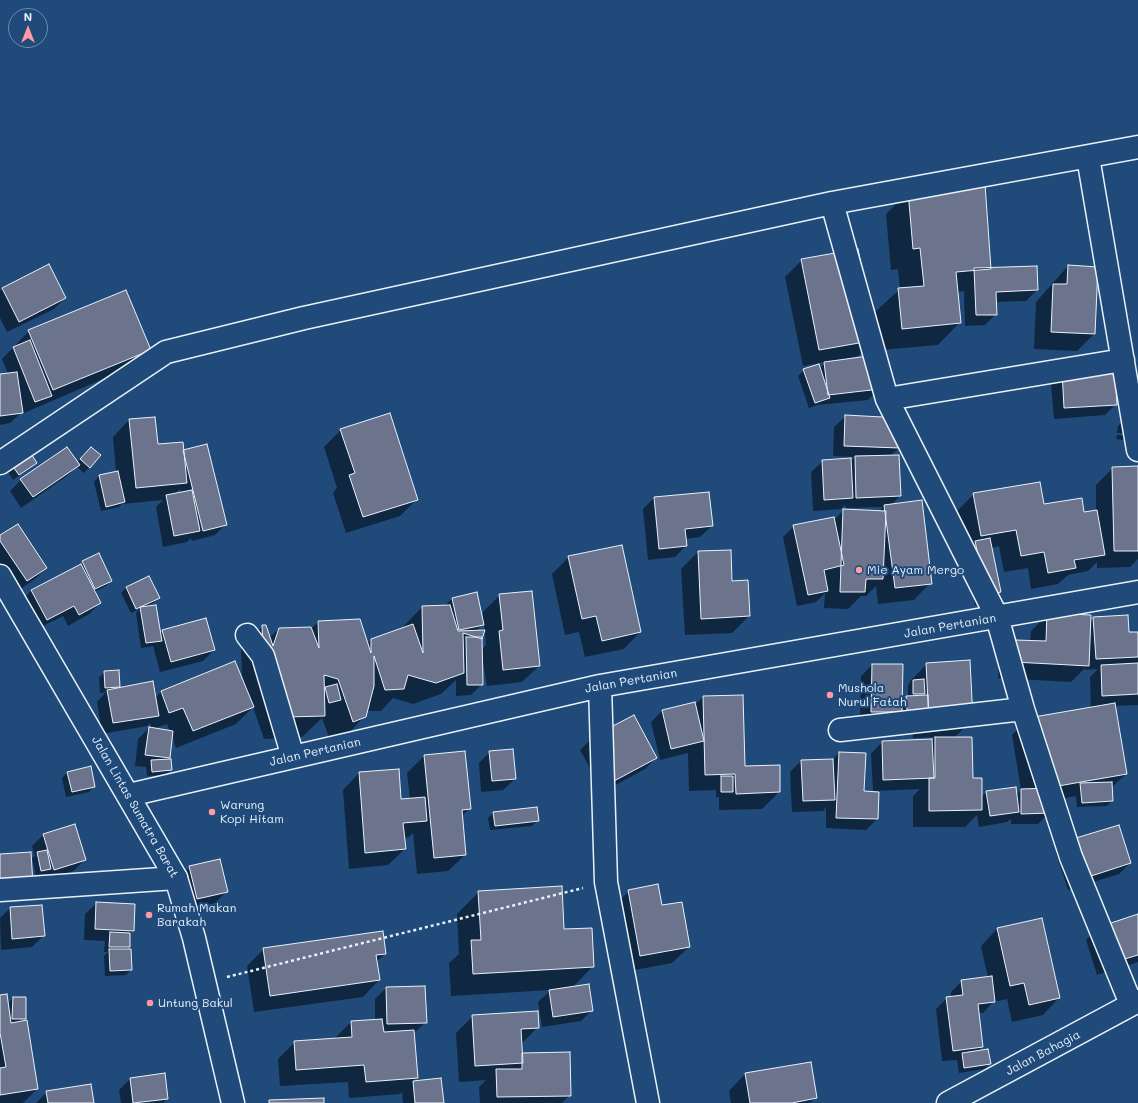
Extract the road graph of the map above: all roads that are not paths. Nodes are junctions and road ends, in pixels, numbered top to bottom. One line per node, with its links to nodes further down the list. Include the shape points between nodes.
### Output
1 (1138, 147): 2 (main road)
2 (1088, 156): 3 (main road); 4 (main road)
3 (832, 203): 5 (main road); 7 (main road, via 304,318 166,352)
4 (1123, 360): 5 (main road); 6 (main road)
5 (887, 399): 10 (main road)
6 (1138, 450)
7 (0, 463)
8 (0, 576): 16 (main road, Jalan Lintas Sumatra Barat)
9 (1138, 592): 10 (main road, Jalan Pertanian)
10 (997, 618): 12 (main road, Jalan Pertanian); 13 (main road)
11 (247, 635): 15 (main road, via 263,656)
12 (600, 686): 15 (main road, Jalan Pertanian); 21 (main road, via 606,882)
13 (1023, 709): 14 (main road); 19 (main road, via 1071,856)
14 (840, 730)
15 (293, 757): 16 (main road, Jalan Pertanian)
16 (129, 795): 17 (main road, Jalan Lintas Sumatra Barat)
17 (176, 878): 18 (main road); 20 (main road, Jalan Lintas Sumatra Barat, via 194,938)
18 (0, 890)
19 (1134, 1003): 22 (main road, Jalan Bahagia)
20 (233, 1103)
21 (648, 1103)
22 (948, 1103)

